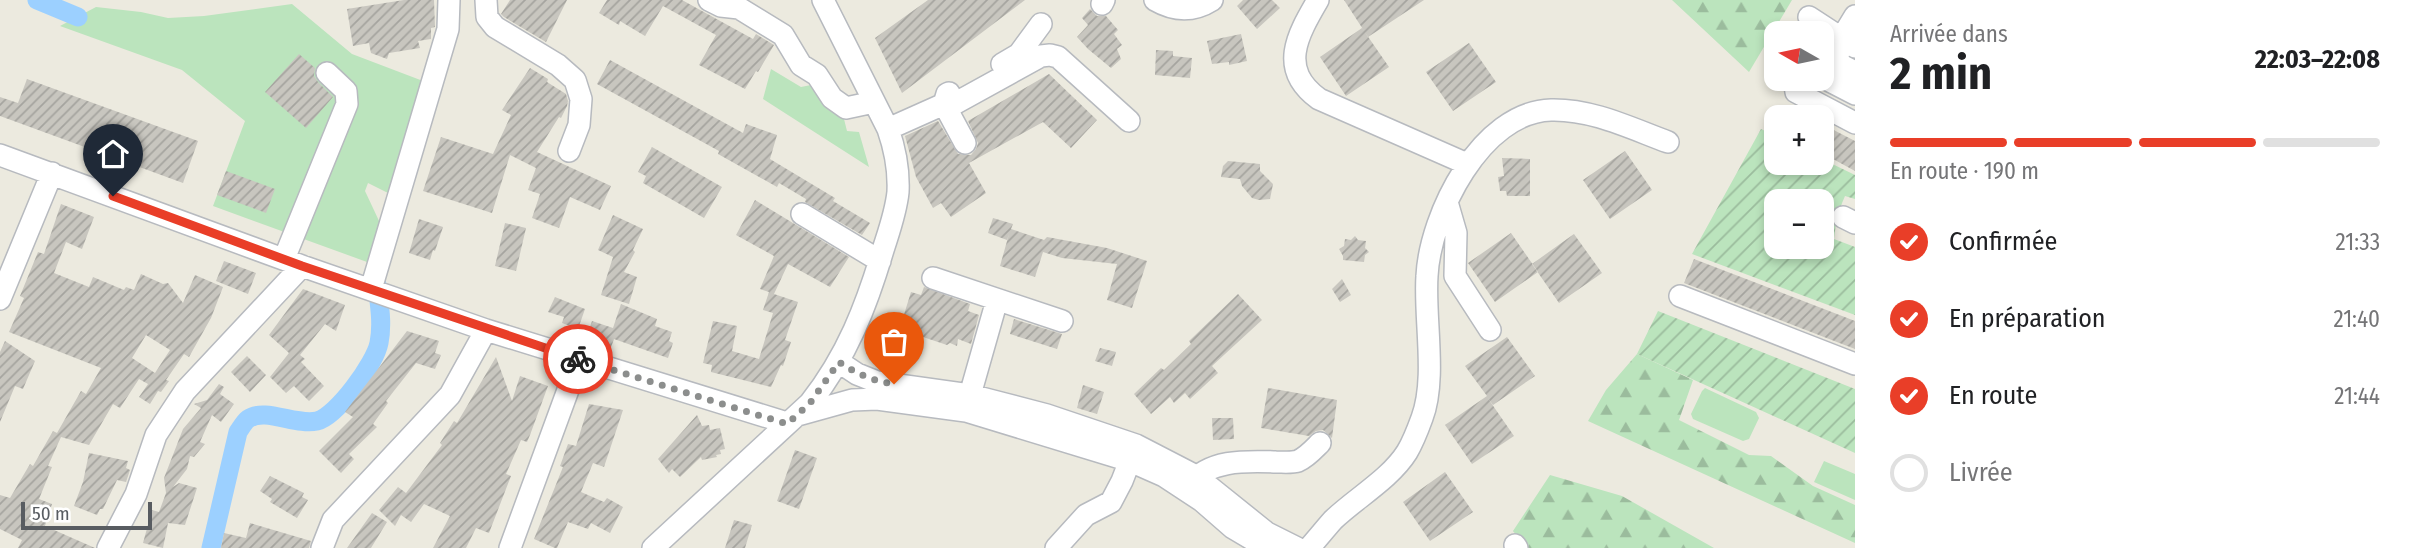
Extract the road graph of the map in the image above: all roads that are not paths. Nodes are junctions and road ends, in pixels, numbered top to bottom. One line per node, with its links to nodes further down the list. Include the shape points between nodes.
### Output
1 (449, 0): 32 (street, via 448,29)
2 (486, 0): 23 (street, via 487,17 495,27 575,80 581,99 579,125)
3 (709, 0): 16 (street, via 740,8 783,35 801,65 817,75 832,98 846,108)
4 (823, 0): 16 (street)
5 (1155, 0): 6 (street, via 1182,9)
6 (1212, 0)
7 (1318, 0): 25 (street, via 1295,51 1299,82 1319,99)
8 (1855, 16): 11 (street)
9 (1814, 17): 11 (street)
10 (1041, 24): 17 (street, via 1019,54 947,94)
11 (1848, 43): 12 (street)
12 (1834, 67): 15 (street)
13 (327, 73): 30 (street, via 346,91 347,104)
14 (1796, 91): 19 (street)
15 (1855, 94)
16 (874, 102): 20 (street)
17 (944, 104): 18 (street, via 954,104 1049,55 1058,57); 20 (street); 22 (street)
18 (1129, 121)
19 (1855, 123)
20 (888, 129): 29 (street, via 898,193)
21 (1668, 142): 25 (street, via 1598,116 1548,110 1514,120 1485,142)
22 (965, 143)
23 (569, 151)
24 (0, 155): 26 (street)
25 (1467, 164): 27 (street)
26 (52, 173): 30 (street); 34 (street)
27 (1447, 202): 38 (street, via 1456,233 1455,276); 54 (street, via 1427,275 1428,387 1423,415 1407,453)
28 (802, 214): 29 (street)
29 (880, 261): 40 (street, via 854,335)
30 (293, 262): 32 (street); 47 (street, via 185,391 156,435 136,495)
31 (933, 278): 35 (street)
32 (373, 290): 37 (street)
33 (1680, 296): 41 (street)
34 (0, 299)
35 (997, 300): 36 (street); 42 (street)
36 (1062, 321)
37 (485, 330): 39 (street); 48 (street, via 450,395 333,520)
38 (1490, 330)
39 (579, 359): 43 (street); 49 (street)
40 (839, 362): 42 (street, via 877,382); 43 (street)
41 (1855, 364)
42 (968, 403): 43 (street, via 852,400); 45 (street, via 1047,415)
43 (791, 420): 50 (street)
44 (1320, 443): 46 (street, via 1297,462 1221,464)
45 (1133, 453): 46 (street); 51 (street, via 1111,502 1086,515)
46 (1191, 483): 52 (street, via 1233,528); 53 (street)
47 (108, 548)
48 (322, 548)
49 (510, 548)
50 (653, 548)
51 (1056, 548)
52 (1266, 548)
53 (1297, 548)
54 (1308, 548)

